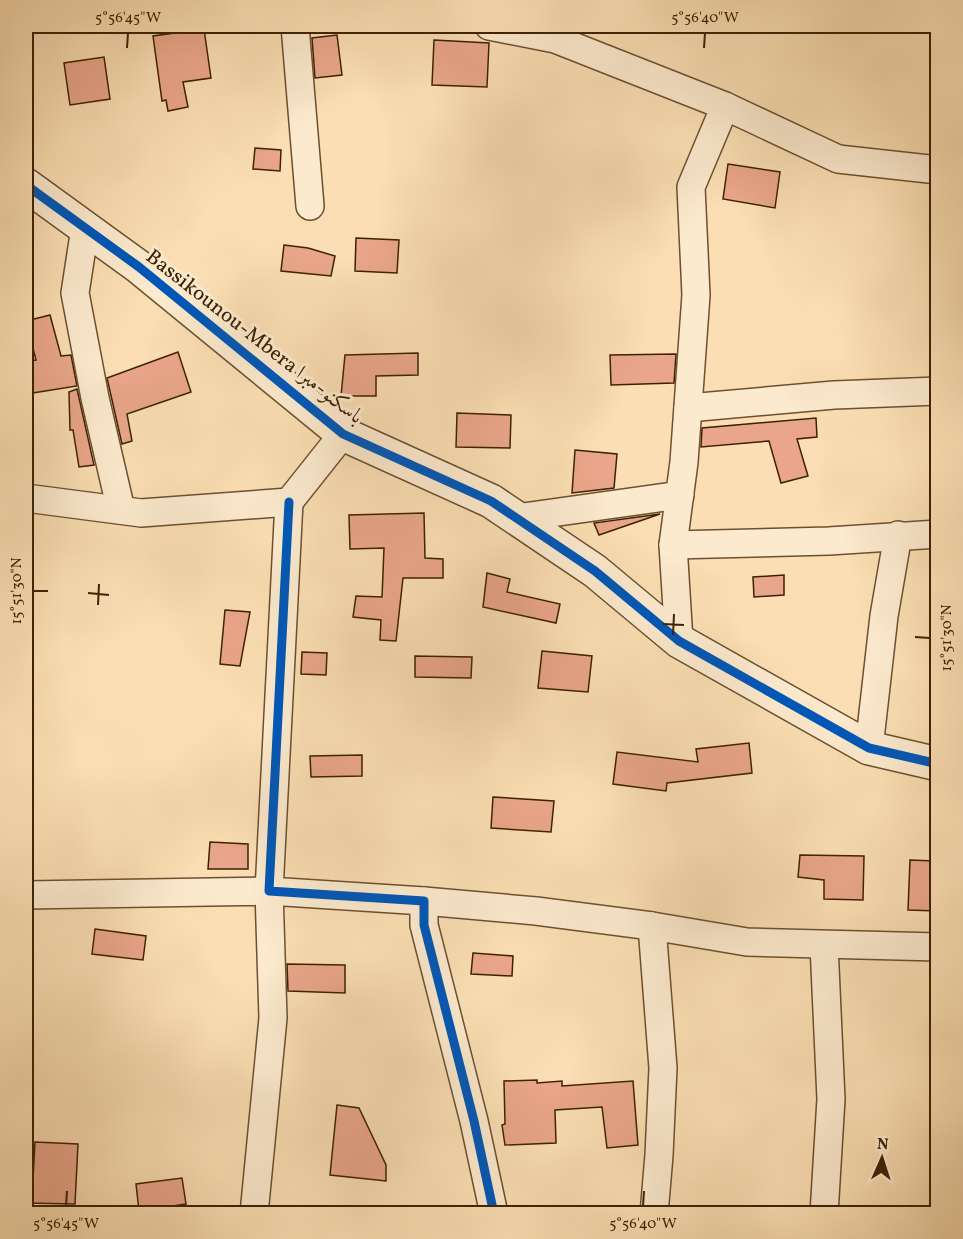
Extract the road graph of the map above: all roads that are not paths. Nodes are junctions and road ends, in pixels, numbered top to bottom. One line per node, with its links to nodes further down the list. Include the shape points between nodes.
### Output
1 (295, 26): 7 (street)
2 (489, 26): 3 (street)
3 (556, 32): 4 (street)
4 (725, 106): 5 (street, via 838,159); 10 (street, via 690,187 696,295)
5 (938, 170)
6 (26, 185): 8 (street, Bassikounou-Mbera باسكنو-مبرا)
7 (310, 207)
8 (86, 228): 11 (street, Bassikounou-Mbera باسكنو-مبرا); 15 (street, via 75,293)
9 (938, 391): 10 (street, via 834,395)
10 (688, 408): 12 (street)
11 (343, 434): 14 (street); 16 (street, Bassikounou-Mbera باسكنو-مبرا, via 491,501)
12 (680, 495): 16 (street); 19 (street)
13 (26, 498): 15 (street)
14 (289, 502): 15 (street, via 141,513); 23 (street)
15 (121, 510)
16 (516, 518): 20 (street, Bassikounou-Mbera باسكنو-مبرا, via 595,571)
17 (938, 534): 18 (street)
18 (898, 535): 19 (street, via 829,542); 21 (street)
19 (673, 545): 20 (street)
20 (679, 640): 21 (street, Bassikounou-Mbera باسكنو-مبرا)
21 (869, 747): 22 (street, Bassikounou-Mbera باسكنو-مبرا)
22 (938, 764)
23 (269, 891): 24 (street); 25 (street); 29 (street, via 273,1018)
24 (26, 895)
25 (424, 902): 26 (street); 30 (street, via 424,925)
26 (652, 926): 27 (street, via 747,942); 31 (street, via 663,1068)
27 (824, 945): 28 (street); 32 (street, via 831,1099)
28 (938, 947)
29 (254, 1214)
30 (494, 1214)
31 (654, 1214)
32 (824, 1214)

